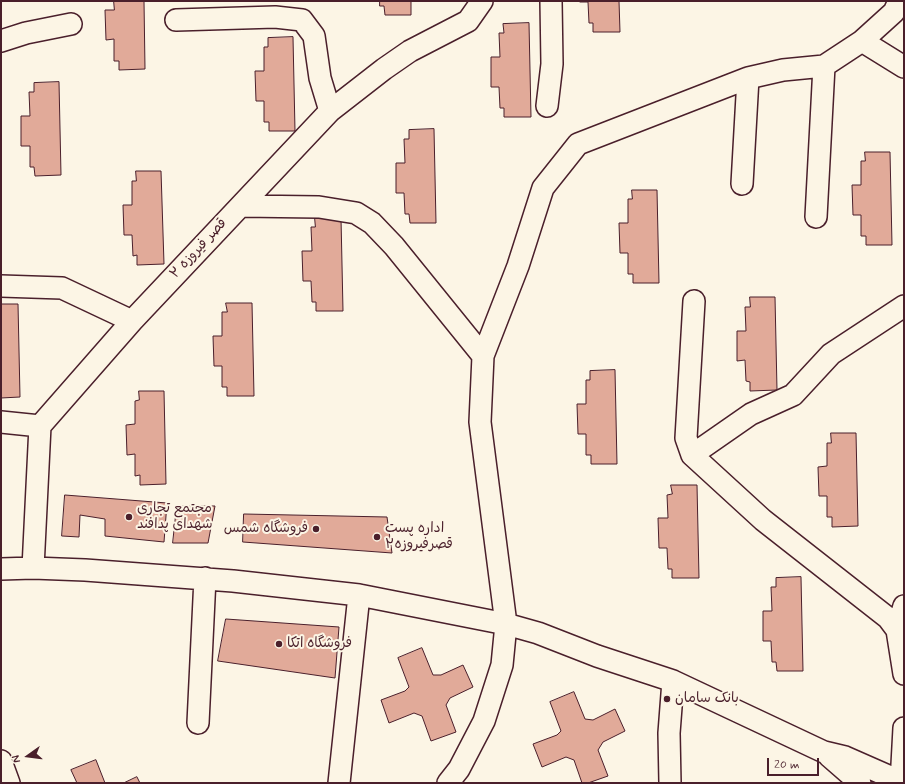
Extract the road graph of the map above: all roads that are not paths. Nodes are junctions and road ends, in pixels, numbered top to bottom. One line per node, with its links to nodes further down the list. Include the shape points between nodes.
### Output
1 (482, 1): 12 (street, قصر فیروزه ۲, via 468,21 410,51)
2 (551, 1): 11 (street, via 552,64)
3 (899, 1): 7 (street, via 894,12)
4 (176, 20): 12 (street, via 275,17 302,20 314,36 320,78)
5 (71, 24): 6 (street)
6 (1, 41)
7 (862, 41): 8 (street); 9 (street)
8 (824, 66): 10 (street, via 783,70); 15 (street)
9 (904, 67)
10 (748, 78): 13 (street); 20 (street, via 578,144 543,188 518,266)
11 (547, 106)
12 (330, 112): 14 (street, قصر فیروزه ۲)
13 (742, 184)
14 (240, 206): 19 (street, قصر فیروزه ۲); 20 (street, via 319,207 356,213 372,224 394,246)
15 (816, 217)
16 (1, 286): 19 (street, via 62,288)
17 (694, 301): 23 (street, via 686,438)
18 (904, 306): 23 (street, via 831,354 793,395 751,414)
19 (132, 321): 22 (street, قصر فیروزه ۲)
20 (483, 356): 29 (street, via 480,422)
21 (1, 422): 22 (street)
22 (40, 426): 24 (street)
23 (692, 455): 30 (street, via 763,520 888,618)
24 (33, 568): 25 (street); 26 (street)
25 (1, 569)
26 (205, 578): 27 (street); 33 (street)
27 (359, 595): 29 (street); 39 (street)
28 (904, 606): 30 (street)
29 (506, 624): 32 (street); 40 (street, via 502,665 484,721)
30 (897, 630): 31 (street)
31 (904, 674)
32 (673, 681): 35 (street); 41 (street, via 669,733)
33 (198, 723)
34 (904, 728): 37 (street)
35 (824, 752): 37 (street, via 845,757); 42 (street)
36 (1, 761): 38 (street)
37 (902, 782)
38 (9, 783)
39 (339, 783)
40 (448, 783)
41 (670, 783)
42 (860, 783)

